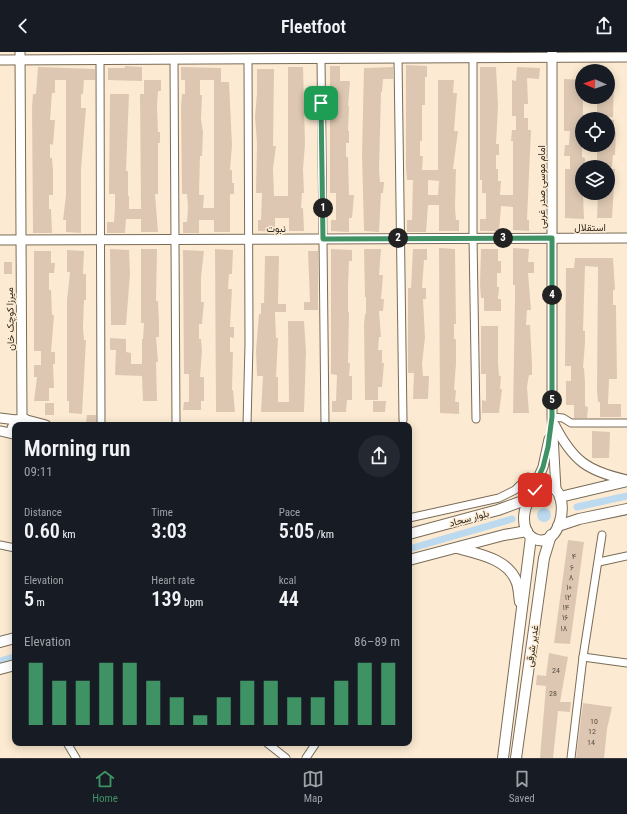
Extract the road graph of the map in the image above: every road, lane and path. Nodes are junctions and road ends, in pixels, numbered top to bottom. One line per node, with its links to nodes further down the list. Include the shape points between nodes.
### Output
1 (552, 54): 3 (street); 4 (street); 13 (street, امام موسی صدر غربی)
2 (20, 56): 8 (street); 10 (street); 19 (street, میرزا کوچک خان)
3 (473, 57): 7 (street); 12 (street)
4 (627, 57)
5 (248, 58): 6 (street); 9 (street); 16 (street)
6 (320, 58): 7 (street); 17 (street)
7 (398, 58): 11 (street)
8 (100, 59): 9 (street); 20 (street)
9 (174, 59): 15 (street)
10 (0, 60)
11 (400, 238): 12 (street, نبوت); 17 (street, نبوت); 24 (street)
12 (473, 238): 13 (street, نبوت); 22 (street)
13 (552, 238): 14 (street, استقلال); 23 (street, امام موسی صدر غربی)
14 (627, 238)
15 (175, 239): 16 (street, نبوت); 20 (street, نبوت); 28 (street)
16 (248, 239): 17 (street, نبوت); 29 (street)
17 (323, 239): 26 (street)
18 (0, 240): 19 (street, نبوت)
19 (20, 240): 20 (street, نبوت); 25 (street, میرزا کوچک خان)
20 (101, 240): 27 (street)
21 (0, 418): 25 (street)
22 (476, 419)
23 (552, 419): 30 (street, via 563,418 572,423); 34 (street, via 572,452 584,463 601,474); 35 (street); 36 (street, via 543,467)
24 (403, 420)
25 (24, 421)
26 (325, 421)
27 (101, 422)
28 (176, 422)
29 (247, 422)
30 (627, 424)
31 (0, 431): 32 (street)
32 (12, 433)
33 (528, 477): 38 (street, via 515,490 499,498)
34 (627, 480): 35 (main road)
35 (558, 494): 36 (main road, via 549,485 541,486); 39 (main road, via 562,516)
36 (529, 497): 40 (main road, بلوار سجاد, via 498,510); 41 (main road, via 524,514)
37 (627, 509): 39 (main road, via 579,518)
38 (412, 517)
39 (558, 526): 43 (main road)
40 (412, 533)
41 (529, 534): 43 (main road, via 538,540 545,540); 46 (main road, via 504,534); 50 (main road, غدیر شرقی)
42 (602, 535): 49 (street)
43 (551, 536): 64 (main road, غدیر شرقی, via 544,558)
44 (0, 545): 45 (street)
45 (12, 547)
46 (455, 548): 48 (main road); 50 (main road, via 484,555 507,567 517,583)
47 (627, 556): 49 (street)
48 (412, 559)
49 (599, 562): 53 (street)
50 (522, 614): 63 (main road, غدیر شرقی)
51 (12, 639): 52 (main road)
52 (0, 642)
53 (583, 656): 54 (street); 65 (street)
54 (627, 663)
55 (12, 666): 56 (main road)
56 (0, 669)
57 (69, 746): 60 (street)
58 (271, 746): 61 (street)
59 (314, 746): 62 (street)
60 (76, 758)
61 (286, 758)
62 (306, 758)
63 (503, 758)
64 (516, 758)
65 (571, 758)

